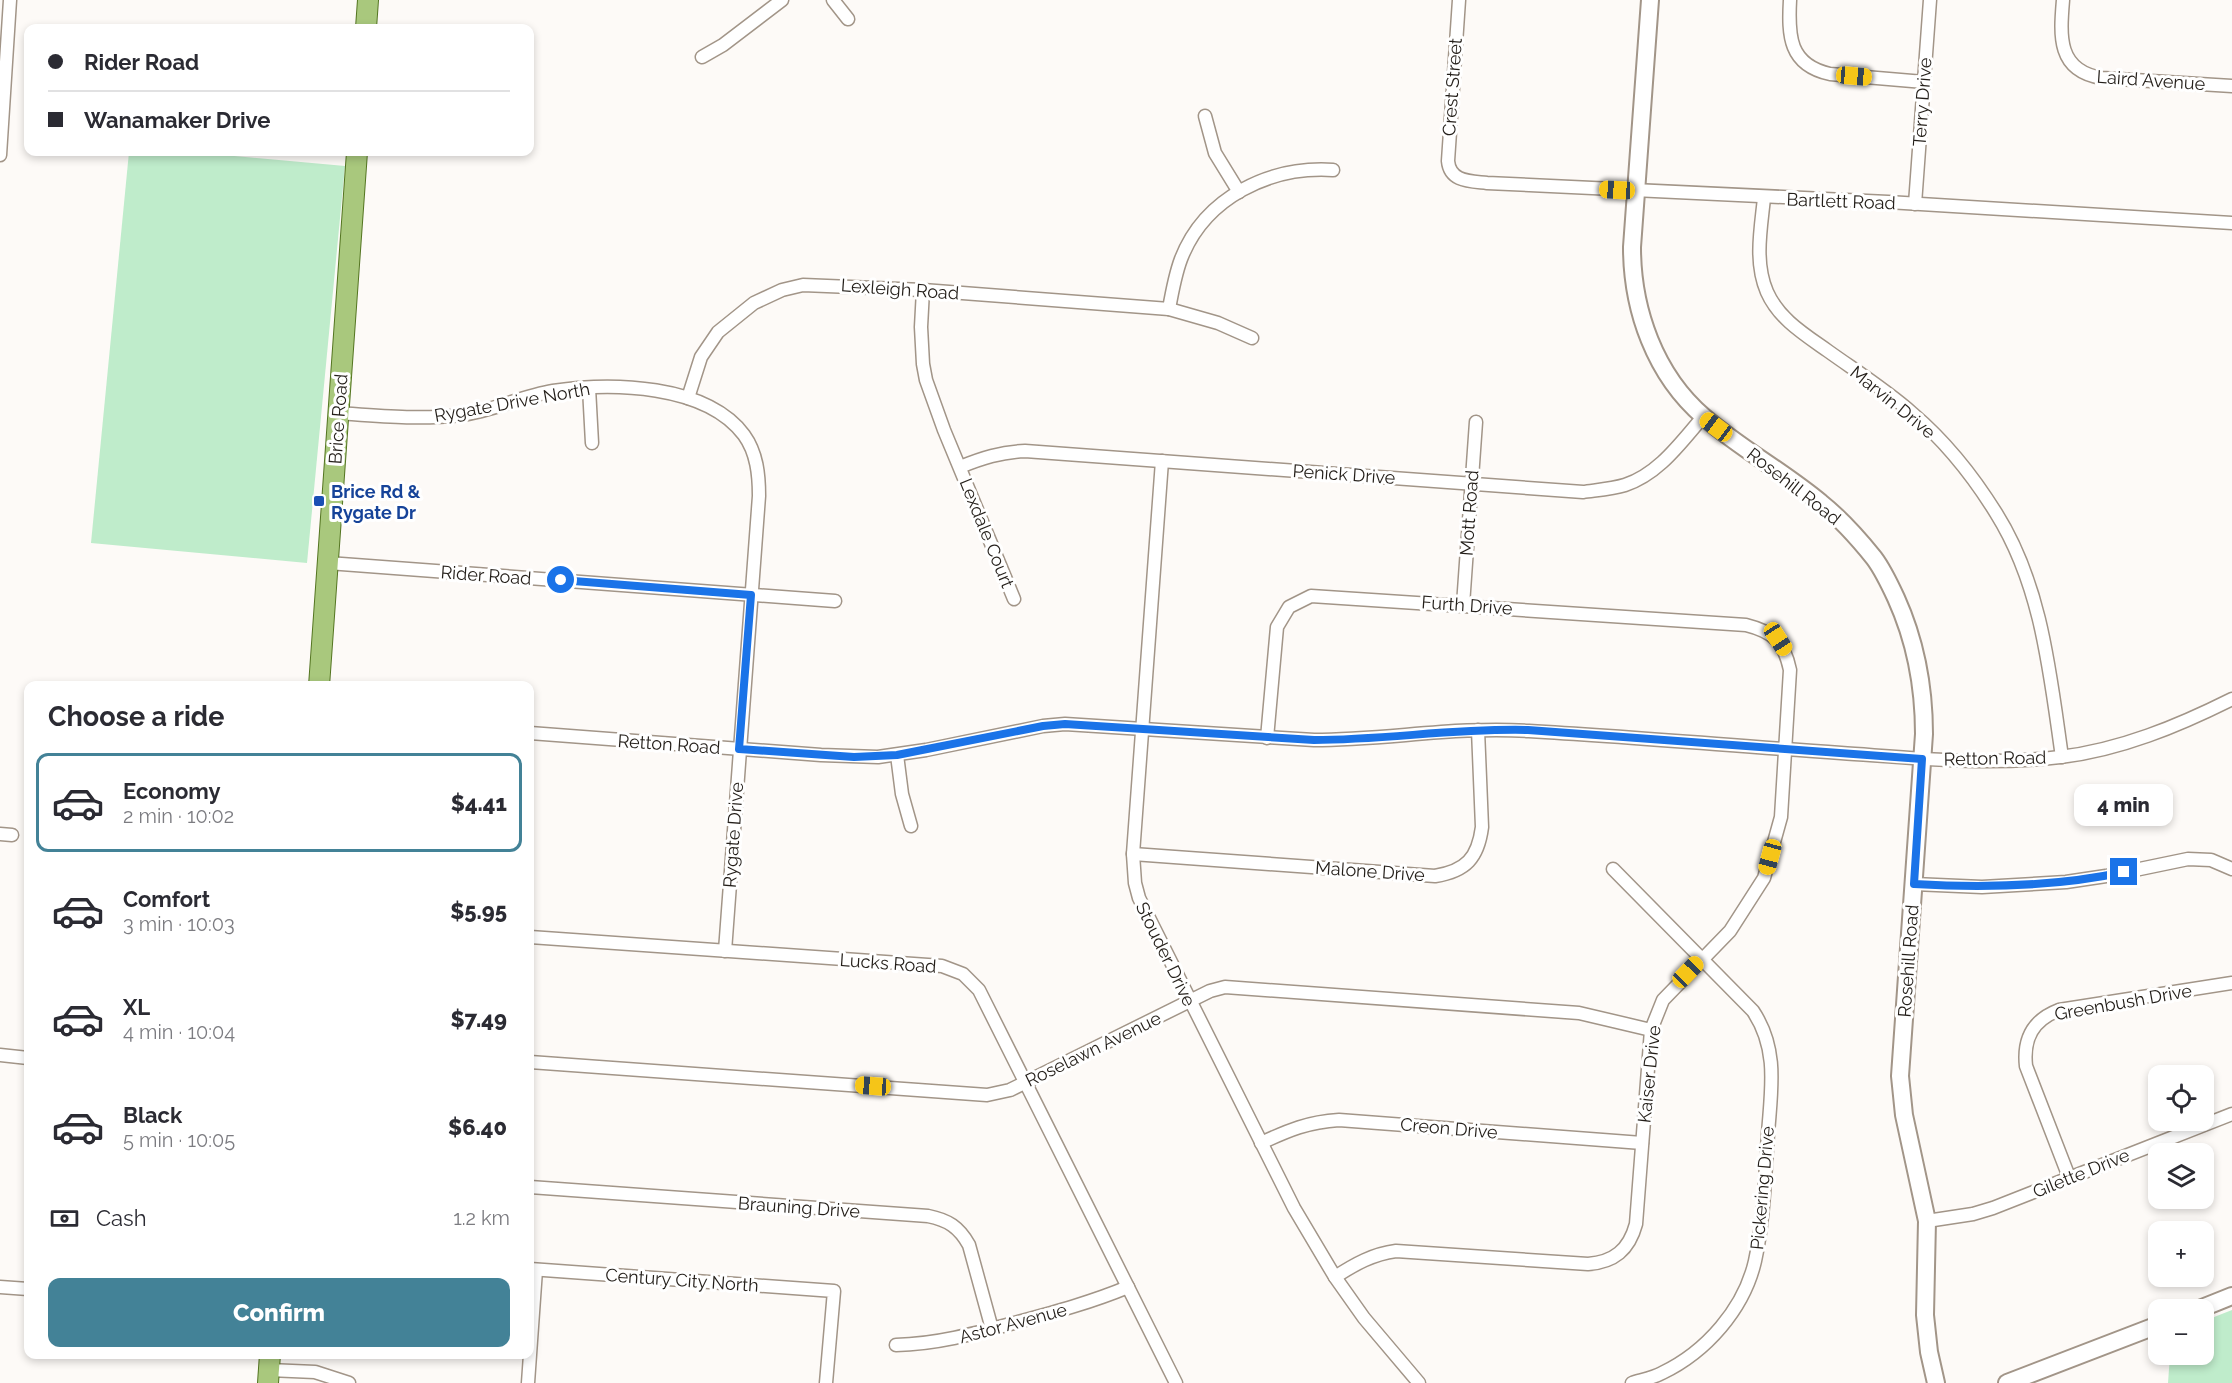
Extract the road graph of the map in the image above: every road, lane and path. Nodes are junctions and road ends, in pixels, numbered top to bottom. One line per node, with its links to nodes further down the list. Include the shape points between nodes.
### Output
1 (9, 0): 16 (street)
2 (368, 0): 11 (main road)
3 (782, 0): 12 (street)
4 (833, 0): 10 (street)
5 (1459, 0): 19 (street, Crest Street, via 1448,161)
6 (1650, 0): 20 (street, Rosehill Road)
7 (1790, 0): 13 (street, via 1790,36 1796,52 1808,65 1830,74)
8 (1930, 0): 13 (street, Terry Drive)
9 (2063, 0): 14 (street, Laird Avenue, via 2061,38 2067,57 2087,75)
10 (848, 19)
11 (366, 24)
12 (702, 57)
13 (1924, 82): 23 (street, Terry Drive)
14 (2232, 86)
15 (1206, 116): 21 (street, via 1215,153)
16 (0, 155)
17 (357, 156): 30 (main road, Brice Road)
18 (1333, 170): 21 (street, via 1284,172)
19 (1452, 174): 20 (street, Bartlett Road, via 1487,183)
20 (1636, 191): 22 (street, Bartlett Road); 31 (street, Rosehill Road, via 1632,264 1641,316 1665,370)
21 (1239, 192): 26 (street, via 1211,214 1189,243)
22 (1764, 198): 23 (street, Bartlett Road); 53 (street, Marvin Drive, via 1760,266 1773,304 1799,331 1931,430 1960,461 2010,538 2025,571 2044,641)
23 (1915, 204): 24 (street, Bartlett Road)
24 (2232, 223)
25 (923, 290): 26 (street, Lexleigh Road); 29 (street, Lexleigh Road, via 803,285 767,296 741,311 718,332 700,357); 36 (street, Lexdale Court, via 921,327 926,380)
26 (1169, 309): 27 (street, Lexleigh Road)
27 (1252, 338)
28 (589, 388): 29 (street, Rygate Drive North, via 644,388); 30 (street, Rygate Drive North, via 553,391 464,415 400,418); 34 (street)
29 (688, 398): 33 (street, Rygate Drive North, via 719,413)
30 (338, 413): 38 (main road, Brice Road)
31 (1703, 417): 37 (street, Penick Drive, via 1663,462 1626,485 1583,492); 54 (street, Rosehill Road, via 1821,502 1876,561 1903,613 1917,658 1924,710)
32 (1476, 422): 37 (street, Mott Road)
33 (744, 436): 39 (street, Rygate Drive, via 759,479)
34 (592, 443)
35 (1162, 461): 36 (street, Penick Drive, via 1015,452 991,455); 37 (street, Penick Drive); 46 (street, Stouder Drive)
36 (960, 467): 40 (street, Lexdale Court)
37 (1472, 484): 42 (street, Mott Road)
38 (328, 563): 39 (street, Rider Road); 44 (main road, Brice Road)
39 (751, 595): 41 (street, Rider Road); 50 (street, Rygate Drive)
40 (1014, 599)
41 (835, 601)
42 (1463, 605): 43 (street, Furth Drive, via 1746,625 1763,629); 49 (street, Furth Drive, via 1311,596 1289,607 1275,640)
43 (1778, 639): 51 (street, Kaiser Drive, via 1790,670)
44 (319, 681)
45 (2232, 699): 53 (street, Retton Road, via 2148,736)
46 (1143, 729): 49 (street, Retton Road); 52 (street, Retton Road, via 1057,724); 56 (street, Stouder Drive)
47 (1478, 730): 49 (street, Retton Road, via 1343,740); 51 (street, Retton Road, via 1528,730); 56 (street, Malone Drive, via 1481,839 1477,852 1459,870 1435,876)
48 (534, 733): 50 (street, Retton Road)
49 (1267, 738)
50 (739, 749): 52 (street, Retton Road, via 843,756); 61 (street, Rygate Drive)
51 (1785, 749): 54 (street, Retton Road); 62 (street, Kaiser Drive, via 1781,817 1764,878 1730,931)
52 (897, 755): 55 (street)
53 (2062, 757): 54 (street, Retton Road, via 2000,761)
54 (1922, 759): 59 (street, Rosehill Road)
55 (911, 826)
56 (1133, 854): 64 (street, Stouder Drive, via 1138,898)
57 (1613, 869): 62 (street, Pickering Drive)
58 (2232, 869): 59 (street, via 2211,860 2188,859 2066,882 1982,887)
59 (1914, 884): 75 (street, Rosehill Road, via 1900,1076 1904,1115)
60 (534, 937): 61 (street, Lucks Road)
61 (725, 951): 69 (street, Lucks Road, via 942,966 963,974 979,990)
62 (1702, 958): 65 (street, Kaiser Drive, via 1663,1000); 93 (street, Pickering Drive, via 1753,1011 1770,1046 1772,1070 1760,1234 1745,1291 1711,1339 1661,1374)
63 (2232, 983): 73 (street, Greenbush Drive, via 2059,1010 2047,1014 2031,1030 2026,1066)
64 (1189, 1001): 65 (street, Roselawn Avenue, via 1217,988 1237,987 1579,1013); 69 (street, Roselawn Avenue); 71 (street, Stouder Drive)
65 (1651, 1030): 72 (street, Kaiser Drive)
66 (0, 1055): 67 (street)
67 (24, 1058)
68 (534, 1062): 69 (street, Roselawn Avenue, via 987,1095)
69 (1026, 1082): 79 (street, Lucks Road)
70 (2232, 1114): 73 (street, Gilette Drive)
71 (1261, 1143): 72 (street, Creon Drive, via 1298,1126 1339,1120); 77 (street, Stouder Drive)
72 (1642, 1143): 77 (street, Kaiser Drive, via 1636,1224 1628,1245 1610,1260 1588,1264 1396,1251 1363,1260)
73 (2069, 1177): 75 (street, Gilette Drive, via 1993,1208)
74 (534, 1187): 84 (street, Brauning Drive, via 941,1218 963,1233 969,1245)
75 (1927, 1221): 94 (street, Rosehill Road, via 1924,1315)
76 (534, 1270): 90 (street, Century City North, via 834,1291)
77 (1335, 1277): 92 (street, Stouder Drive)
78 (0, 1287): 80 (street)
79 (1128, 1287): 84 (street, Astor Avenue, via 1085,1304); 91 (street, Lucks Road)
80 (24, 1290)
81 (2232, 1296): 82 (street)
82 (2214, 1303)
83 (2148, 1328): 95 (street)
84 (992, 1329): 85 (street, Astor Avenue, via 934,1342)
85 (896, 1345)
86 (529, 1359): 89 (street)
87 (269, 1369): 88 (street, via 315,1372)
88 (349, 1383)
89 (528, 1383)
90 (826, 1383)
91 (1176, 1383)
92 (1419, 1383)
93 (1632, 1383)
94 (1936, 1383)
95 (2007, 1383)

